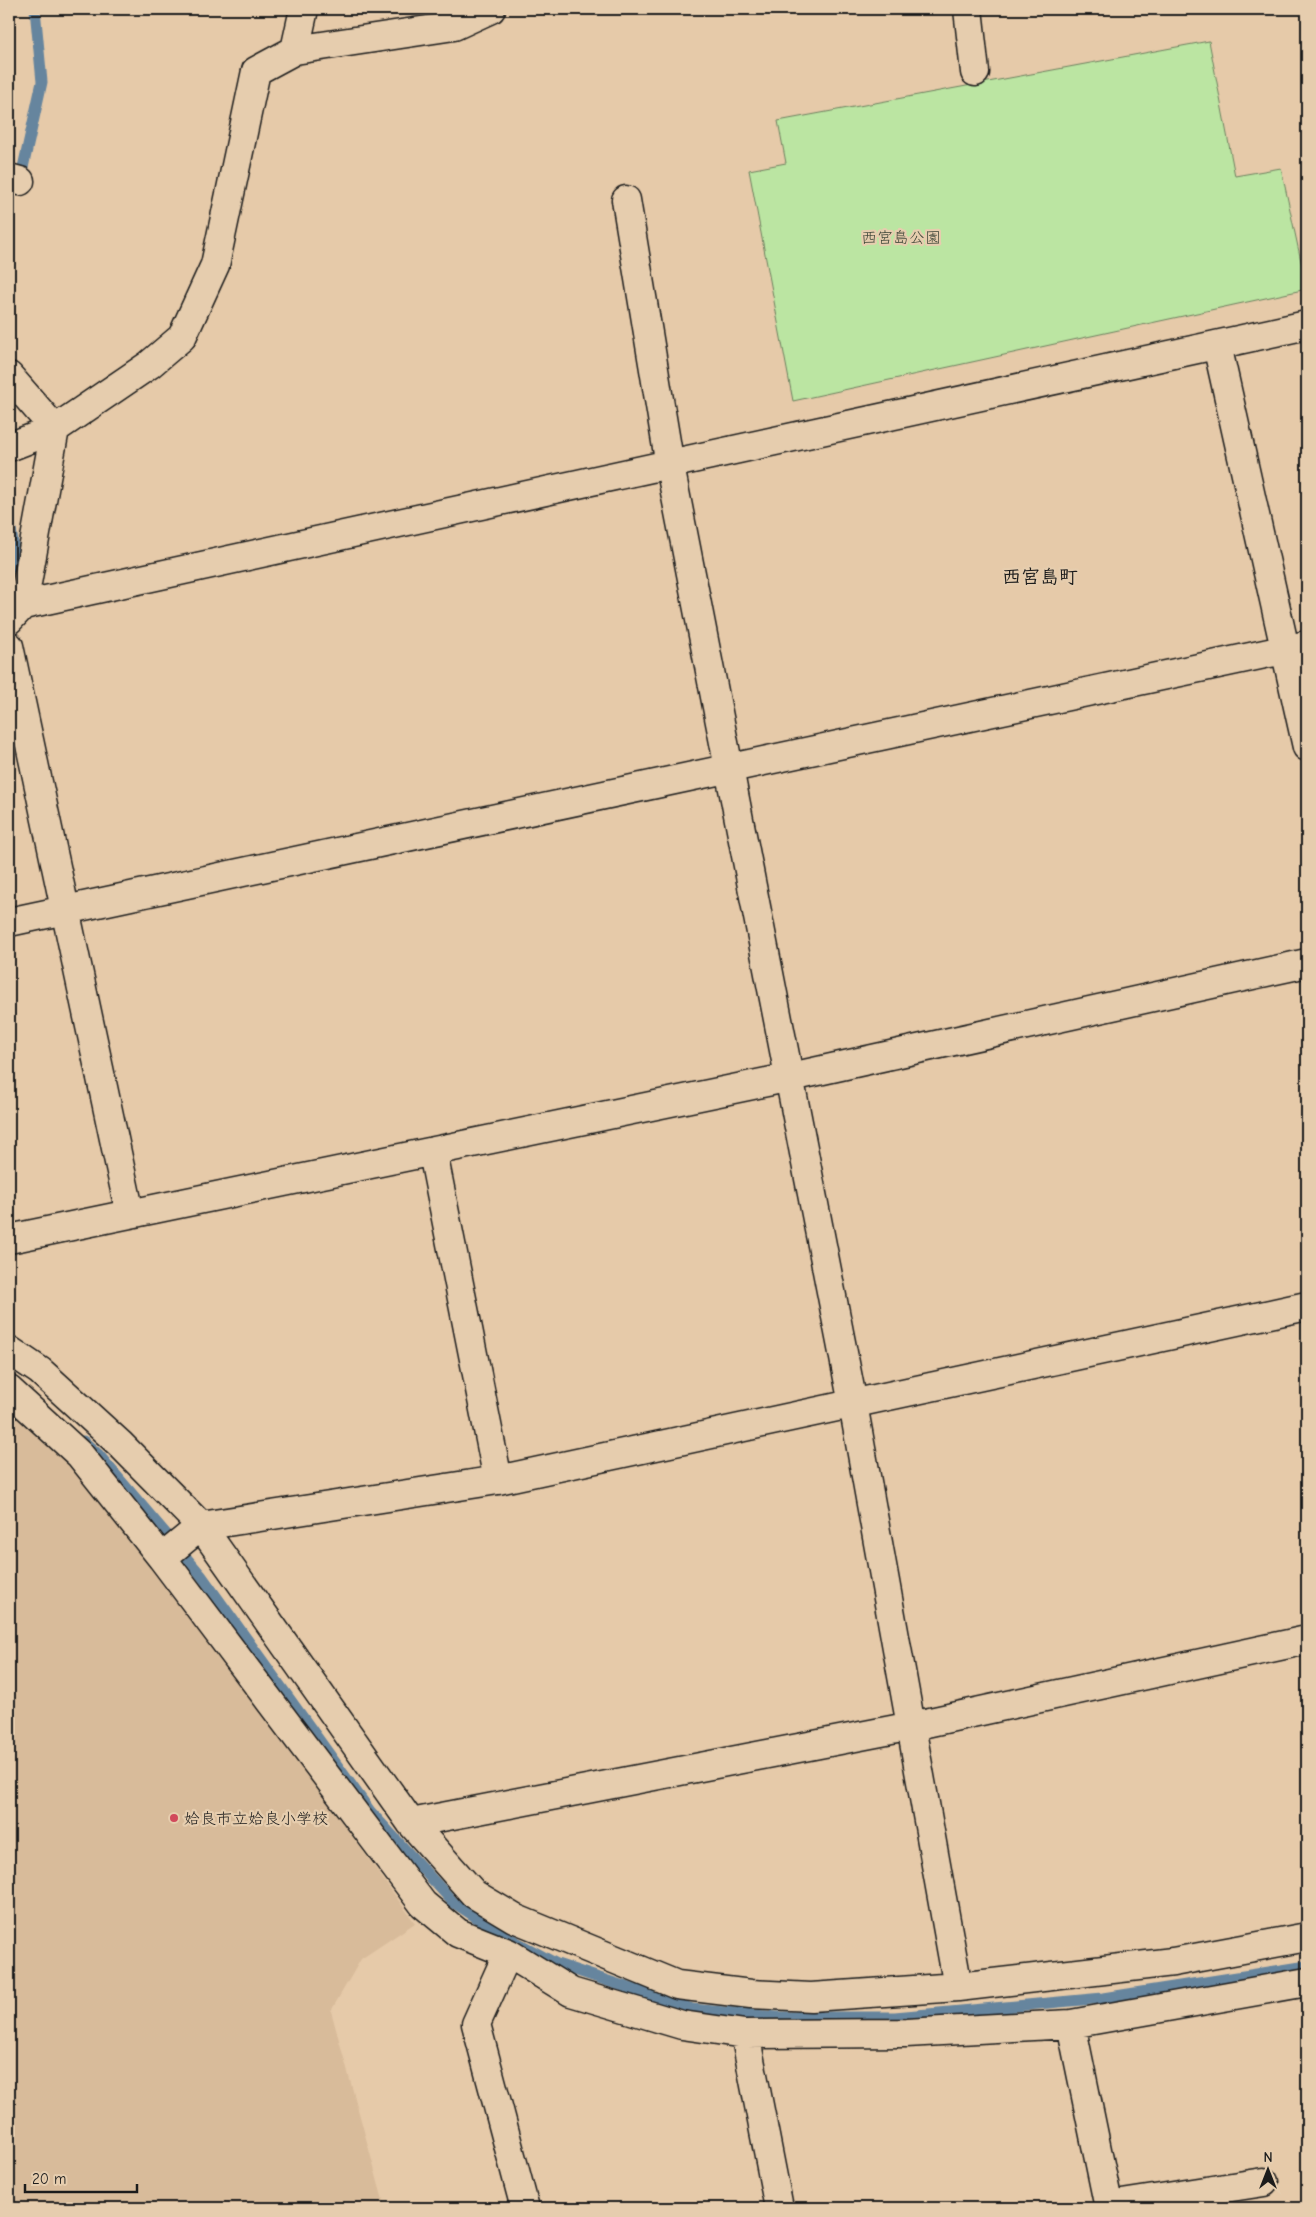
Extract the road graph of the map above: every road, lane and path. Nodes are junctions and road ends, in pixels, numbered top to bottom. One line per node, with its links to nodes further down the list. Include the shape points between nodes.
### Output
1 (304, 9): 4 (street)
2 (491, 9): 4 (street, via 454,26)
3 (968, 9): 5 (street)
4 (295, 50): 10 (street, via 256,72 215,265 182,337 149,365)
5 (975, 72)
6 (626, 200): 12 (street)
7 (1307, 325): 8 (street)
8 (1217, 345): 12 (street); 15 (street)
9 (9, 376): 10 (street)
10 (55, 429): 11 (street); 13 (street)
11 (9, 448)
12 (670, 466): 13 (street); 17 (street)
13 (16, 613)
14 (9, 646): 18 (street)
15 (1297, 648): 16 (street); 17 (street)
16 (1307, 747)
17 (730, 768): 18 (street); 21 (street)
18 (67, 910): 19 (street); 23 (street)
19 (9, 922)
20 (1307, 963): 21 (street)
21 (791, 1077): 22 (street); 28 (street)
22 (433, 1153): 23 (street); 29 (street)
23 (130, 1214): 24 (street)
24 (9, 1239)
25 (1307, 1306): 28 (street)
26 (9, 1350): 30 (street, via 40,1371 120,1444)
27 (9, 1390): 31 (street, via 80,1455)
28 (853, 1404): 29 (street); 33 (street)
29 (498, 1480): 30 (street)
30 (201, 1526): 31 (street); 34 (street)
31 (162, 1558): 36 (street, via 423,1904 458,1933)
32 (1307, 1640): 33 (street)
33 (912, 1726): 34 (street); 38 (street)
34 (411, 1824): 38 (street, via 474,1894 514,1918 677,1985 811,1997)
35 (1307, 1937): 38 (street, via 1173,1962)
36 (508, 1953): 40 (street, via 571,1992 682,2025); 43 (street, via 476,2024)
37 (1307, 1982): 39 (street)
38 (958, 1987)
39 (1071, 2024): 40 (street, via 906,2033); 42 (street)
40 (745, 2034): 44 (street)
41 (1264, 2182): 42 (street)
42 (1109, 2207)
43 (526, 2208)
44 (779, 2208)

